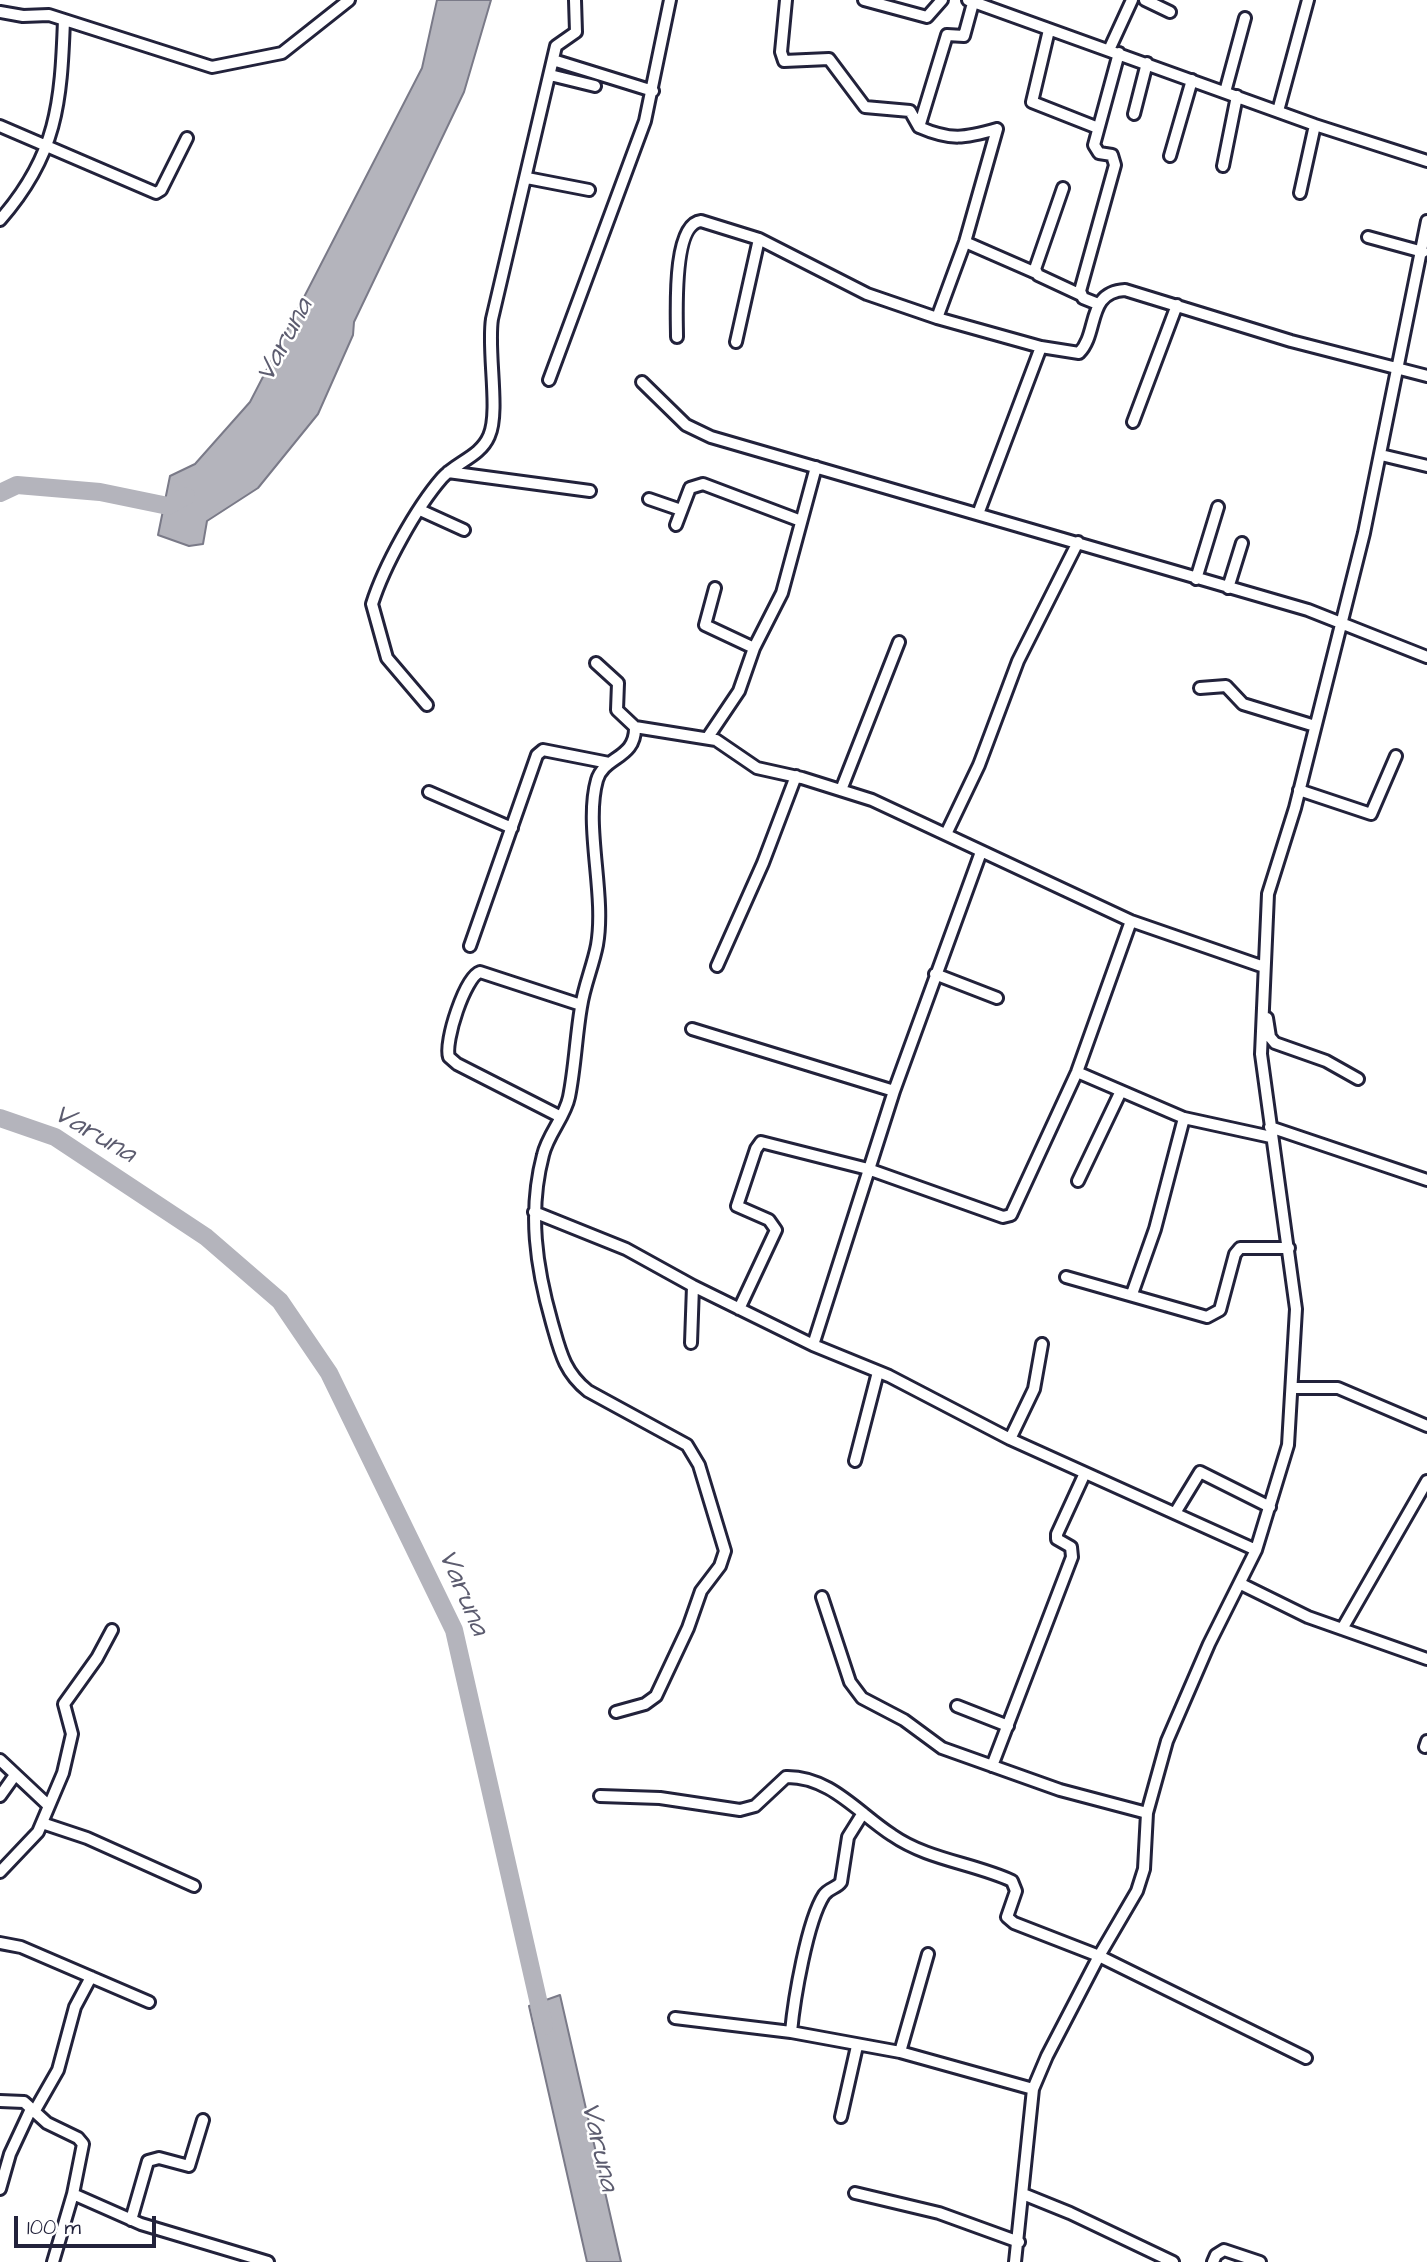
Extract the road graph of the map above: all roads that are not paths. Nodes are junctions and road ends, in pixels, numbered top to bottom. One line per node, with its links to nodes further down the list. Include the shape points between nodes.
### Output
1 (11, 0): 13 (street)
2 (349, 0): 15 (street, via 282,53 212,67)
3 (575, 0): 18 (street, via 575,35 558,42)
4 (670, 0): 23 (street)
5 (783, 0): 30 (street, via 784,61 829,59 865,107 909,111)
6 (864, 0): 7 (street, via 927,17)
7 (942, 0)
8 (1132, 0): 17 (street)
9 (1144, 0): 12 (street)
10 (1308, 0): 26 (street)
11 (970, 1): 16 (street); 30 (street, via 964,36 951,33 944,40)
12 (1170, 12)
13 (5, 13): 15 (street)
14 (1245, 18): 24 (street)
15 (64, 20): 33 (street, via 61,92)
16 (1049, 30): 17 (street); 31 (street, via 1032,102)
17 (1114, 52): 19 (street); 31 (street)
18 (553, 60): 20 (street); 23 (street)
19 (1147, 64): 21 (street); 27 (street)
20 (550, 75): 22 (street); 37 (street)
21 (1192, 80): 24 (street); 34 (street)
22 (595, 86)
23 (653, 91): 57 (street, via 622,189)
24 (1225, 92): 25 (street)
25 (1237, 96): 26 (street); 36 (street)
26 (1278, 111): 28 (street)
27 (1134, 114)
28 (1315, 125): 35 (street); 40 (street)
29 (0, 126): 33 (street)
30 (919, 127): 45 (street, via 956,139 998,129)
31 (1098, 128): 48 (street, via 1095,150 1112,155 1115,165)
32 (187, 138): 33 (street, via 156,192)
33 (46, 146): 41 (street, via 32,180)
34 (1170, 156)
35 (1427, 161)
36 (1223, 166)
37 (527, 178): 39 (street); 63 (street, via 490,327 492,424 481,448)
38 (1063, 188): 47 (street)
39 (589, 190)
40 (1300, 193)
41 (0, 220)
42 (1427, 221): 46 (street)
43 (1368, 237): 46 (street)
44 (759, 239): 51 (street, via 867,294); 52 (street, via 694,221 680,250); 53 (street)
45 (965, 242): 47 (street); 51 (street)
46 (1423, 252): 55 (street)
47 (1036, 273): 48 (street)
48 (1081, 295): 49 (street)
49 (1098, 304): 50 (street, via 1111,292 1125,290); 54 (street, via 1082,351 1073,354)
50 (1177, 305): 55 (street); 59 (street)
51 (937, 318): 54 (street)
52 (677, 337)
53 (736, 342)
54 (1041, 347): 69 (street)
55 (1399, 370): 56 (street); 60 (street)
56 (1427, 376)
57 (549, 380)
58 (642, 382): 62 (street, via 697,432)
59 (1133, 422)
60 (1381, 454): 61 (street); 78 (street)
61 (1427, 466)
62 (816, 467): 69 (street); 70 (street)
63 (447, 472): 64 (street); 67 (street)
64 (590, 491)
65 (649, 499): 68 (street)
66 (1217, 507): 75 (street)
67 (420, 510): 72 (street); 84 (street, via 372,604 387,658)
68 (681, 510): 70 (street, via 690,488 702,484); 71 (street)
69 (978, 514): 73 (street)
70 (801, 522): 80 (street, via 784,586)
71 (676, 526)
72 (464, 530)
73 (1078, 542): 75 (street); 95 (street, via 1018,661 979,765)
74 (1242, 543): 77 (street)
75 (1196, 579): 77 (street)
76 (715, 588): 80 (street, via 705,625)
77 (1228, 588): 78 (street, via 1308,610)
78 (1342, 625): 81 (street); 85 (street)
79 (899, 642): 91 (street)
80 (754, 648): 87 (street, via 739,691)
81 (1427, 657)
82 (596, 663): 86 (street, via 618,683 617,710)
83 (1200, 688): 85 (street, via 1226,686 1243,704)
84 (427, 705)
85 (1315, 726): 92 (street)
86 (635, 727): 87 (street); 89 (street, via 626,753)
87 (708, 737): 90 (street, via 757,768)
88 (1396, 756): 92 (street, via 1371,814)
89 (609, 763): 94 (street, via 540,751); 104 (street, via 600,773 595,792 598,929)
90 (796, 776): 91 (street); 99 (street)
91 (841, 790): 95 (street)
92 (1299, 790): 100 (street, via 1268,894)
93 (429, 792): 94 (street)
94 (512, 828): 98 (street)
95 (946, 834): 96 (street)
96 (981, 852): 97 (street); 101 (street)
97 (1131, 921): 100 (street); 106 (street)
98 (470, 946)
99 (717, 966)
100 (1264, 967): 103 (street)
101 (934, 974): 102 (street); 108 (street)
102 (997, 998)
103 (1263, 1002): 107 (street, via 1272,1041 1326,1061); 112 (street, via 1261,1054)
104 (581, 1005): 110 (street, via 569,1099); 110 (street, via 480,972 469,980 448,1040 449,1057 457,1064)
105 (692, 1029): 108 (street)
106 (1077, 1072): 109 (street); 113 (street, via 1014,1211 1007,1217)
107 (1358, 1079)
108 (894, 1091): 113 (street)
109 (1121, 1091): 111 (street); 115 (street)
110 (561, 1117): 116 (street, via 544,1150)
111 (1184, 1118): 112 (street); 120 (street)
112 (1270, 1132): 114 (street); 117 (street)
113 (868, 1169): 121 (street, via 766,1141 758,1144 737,1206 769,1220 776,1230); 124 (street)
114 (1427, 1180)
115 (1078, 1181)
116 (534, 1212): 119 (street, via 626,1249); 141 (street, via 539,1276 564,1366 588,1391 687,1445 699,1465 725,1551 701,1591 656,1696)
117 (1289, 1248): 120 (street, via 1240,1248 1216,1315 1207,1317); 126 (street, via 1296,1309)
118 (1066, 1277): 120 (street)
119 (693, 1286): 121 (street); 122 (street)
120 (1132, 1294)
121 (739, 1309): 124 (street)
122 (691, 1343)
123 (1042, 1344): 128 (street, via 1034,1389)
124 (813, 1345): 125 (street)
125 (878, 1372): 128 (street); 129 (street)
126 (1293, 1388): 127 (street, via 1338,1388); 132 (street, via 1288,1445)
127 (1427, 1426)
128 (1010, 1439): 130 (street)
129 (856, 1461)
130 (1085, 1473): 133 (street); 142 (street, via 1057,1534 1057,1539 1072,1548 1072,1557)
131 (1427, 1481): 137 (street)
132 (1270, 1507): 133 (street, via 1200,1472); 134 (street)
133 (1175, 1513): 134 (street)
134 (1256, 1550): 135 (street)
135 (1241, 1584): 137 (street); 150 (street, via 1167,1741)
136 (822, 1597): 144 (street, via 850,1682 862,1698 904,1720 931,1743)
137 (1342, 1629): 139 (street)
138 (112, 1630): 148 (street, via 64,1704 72,1741)
139 (1427, 1659)
140 (957, 1706): 142 (street)
141 (616, 1712)
142 (1008, 1726): 144 (street)
143 (0, 1760): 145 (street)
144 (992, 1766): 150 (street, via 1059,1790)
145 (15, 1775): 146 (street); 148 (street)
146 (0, 1796)
147 (600, 1796): 149 (street, via 660,1798 740,1810 755,1806 791,1776 831,1789)
148 (49, 1806): 151 (street)
149 (863, 1812): 158 (street, via 903,1842 1012,1881 1016,1891 1009,1920); 162 (street, via 848,1837 841,1882 827,1892 814,1920)
150 (1147, 1813): 158 (street, via 1137,1892)
151 (42, 1823): 153 (street); 155 (street)
152 (0, 1851): 153 (street)
153 (10, 1860): 154 (street)
154 (0, 1872)
155 (194, 1886)
156 (0, 1943): 159 (street, via 21,1947)
157 (928, 1954): 164 (street)
158 (1099, 1956): 165 (street); 166 (street)
159 (90, 1977): 160 (street); 168 (street, via 72,2016 58,2070)
160 (149, 2002)
161 (675, 2018): 162 (street)
162 (791, 2032): 163 (street)
163 (857, 2046): 164 (street); 169 (street)
164 (900, 2052): 166 (street)
165 (1306, 2058)
166 (1034, 2090): 174 (street)
167 (0, 2101): 168 (street, via 20,2100)
168 (32, 2110): 171 (street, via 10,2154); 173 (street, via 81,2141)
169 (841, 2117)
170 (203, 2120): 175 (street, via 189,2166 153,2158 148,2161)
171 (0, 2189)
172 (855, 2193): 176 (street, via 939,2213)
173 (73, 2194): 175 (street); 178 (street)
174 (1023, 2194): 176 (street); 181 (street)
175 (131, 2220): 177 (street)
176 (1019, 2242): 180 (street)
177 (242, 2259): 179 (street)
178 (58, 2261)
179 (268, 2262)
180 (1015, 2262)
181 (1173, 2262)
182 (1213, 2262): 183 (street, via 1224,2250)
183 (1260, 2262)

